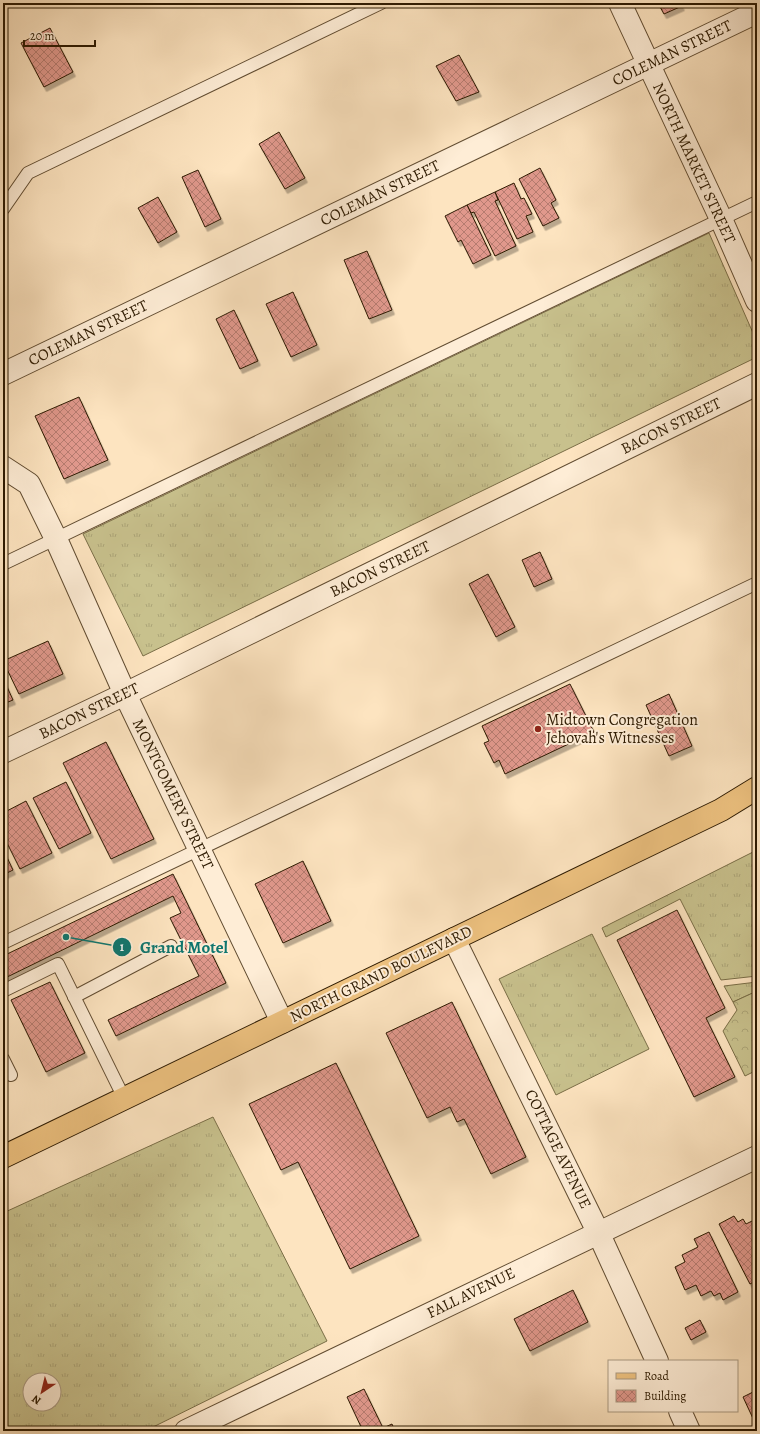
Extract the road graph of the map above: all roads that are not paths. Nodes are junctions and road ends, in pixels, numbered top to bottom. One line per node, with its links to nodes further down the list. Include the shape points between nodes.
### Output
1 (381, 3): 6 (lane, via 28,173)
2 (620, 3): 4 (street, NORTH MARKET STREET)
3 (757, 12): 4 (street, COLEMAN STREET)
4 (649, 65): 7 (street, NORTH MARKET STREET); 9 (street, COLEMAN STREET)
5 (757, 202): 7 (lane)
6 (3, 209)
7 (721, 219): 8 (street, NORTH MARKET STREET); 12 (lane)
8 (757, 301)
9 (3, 374)
10 (757, 384): 15 (street, BACON STREET)
11 (3, 467): 12 (street, MONTGOMERY STREET, via 29,484)
12 (56, 539): 13 (lane); 15 (street, MONTGOMERY STREET)
13 (3, 564)
14 (757, 583): 18 (lane)
15 (126, 694): 16 (street, BACON STREET); 18 (street, MONTGOMERY STREET)
16 (3, 752)
17 (757, 788): 19 (main road, NORTH GRAND BOULEVARD, via 721,810)
18 (200, 849): 20 (lane); 24 (street, MONTGOMERY STREET)
19 (454, 939): 24 (main road, NORTH GRAND BOULEVARD); 30 (street, COTTAGE AVENUE)
20 (3, 943)
21 (171, 946): 23 (lane)
22 (3, 991): 23 (lane, via 58,964)
23 (74, 997): 27 (lane)
24 (282, 1022): 27 (main road, NORTH GRAND BOULEVARD)
25 (3, 1059): 26 (lane)
26 (11, 1075)
27 (124, 1098): 28 (main road, NORTH GRAND BOULEVARD)
28 (3, 1156)
29 (757, 1157): 30 (street, FALL AVENUE)
30 (598, 1232): 31 (street, COTTAGE AVENUE); 33 (street, FALL AVENUE)
31 (657, 1360)
32 (680, 1412): 34 (street)
33 (186, 1431)
34 (689, 1431)

